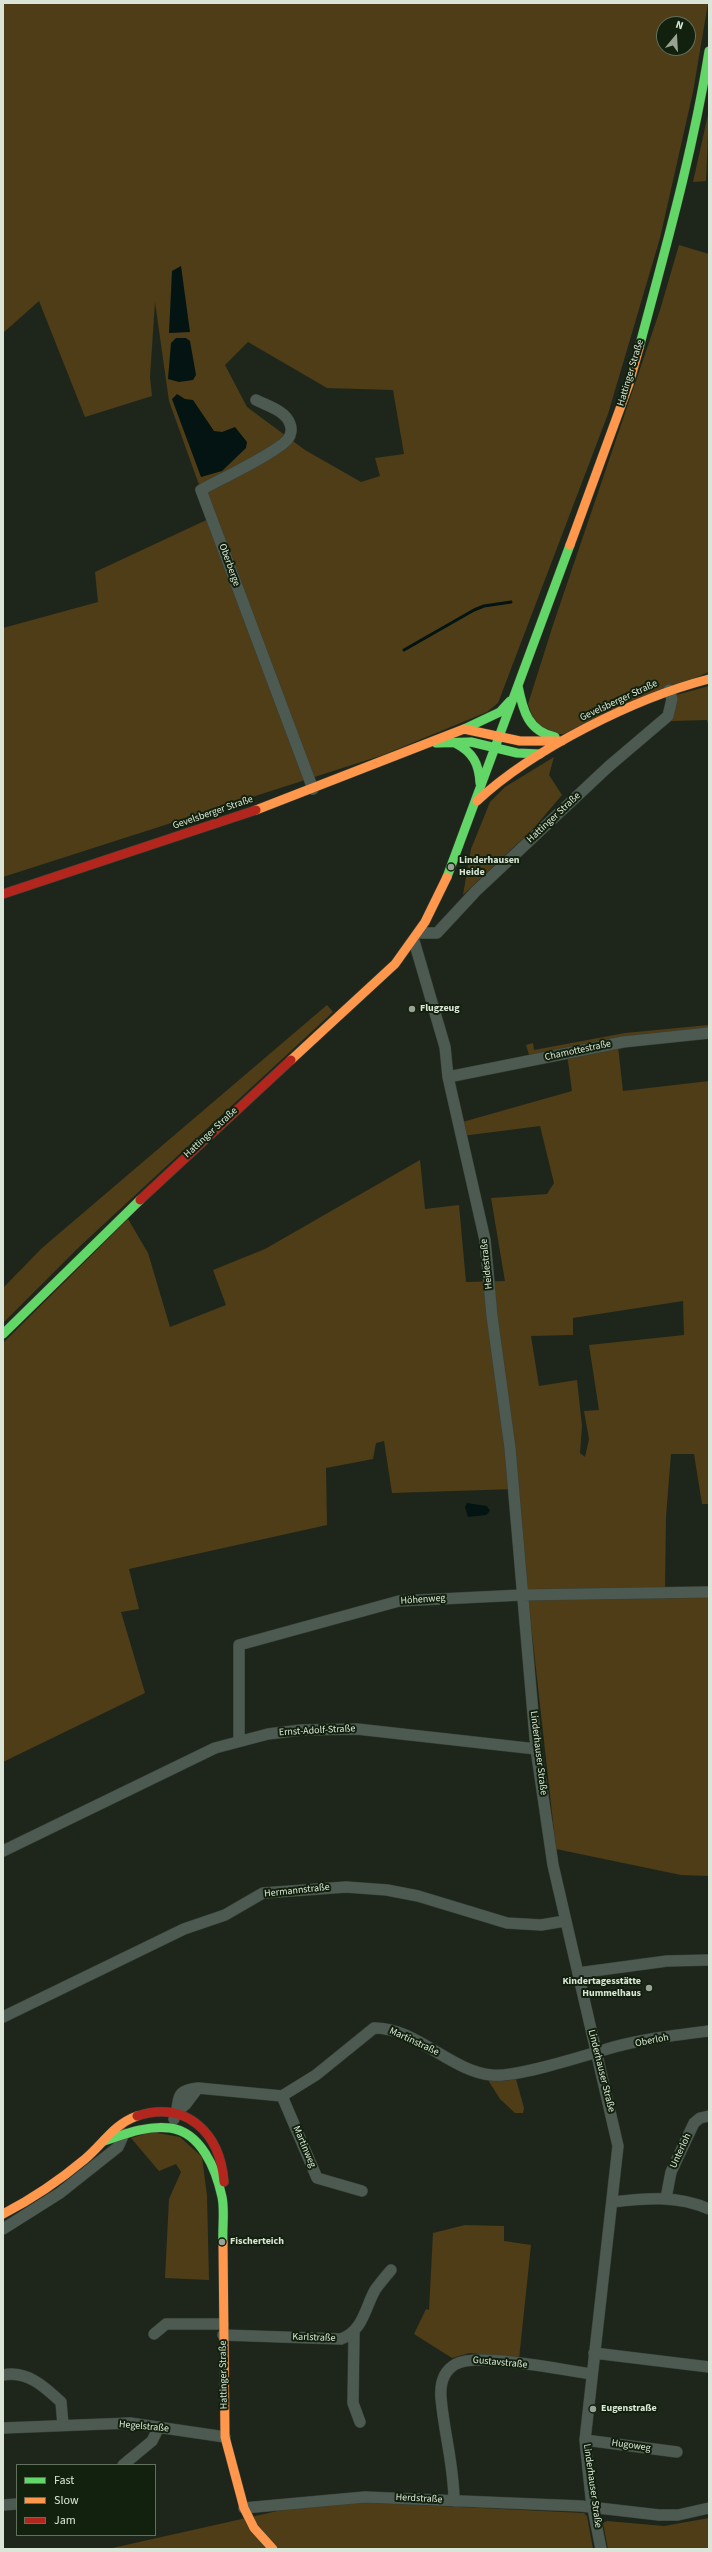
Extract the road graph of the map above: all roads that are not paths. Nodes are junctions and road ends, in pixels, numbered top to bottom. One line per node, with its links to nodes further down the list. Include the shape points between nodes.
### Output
1 (709, 51): 2 (main road, Hattinger Straße)
2 (705, 101): 5 (main road, Hattinger Straße, via 629,384)
3 (256, 400): 17 (street, Oberberge, via 287,418 291,425 291,435 259,458 201,490)
4 (709, 679): 6 (main road, Gevelsberger Straße)
5 (518, 684): 7 (main road, Hattinger Straße); 9 (main road, Hattinger Straße, via 522,709 530,727 547,736)
6 (669, 690): 9 (main road, Gevelsberger Straße, via 627,707); 20 (street, Hattinger Straße, via 672,699 668,716 608,767 465,902 437,932)
7 (513, 697): 8 (main road, via 500,712); 10 (main road, Hattinger Straße)
8 (464, 729): 10 (main road, Gevelsberger Straße); 13 (main road, Gevelsberger Straße)
9 (574, 736): 11 (main road, Gevelsberger Straße)
10 (498, 738): 11 (main road, Gevelsberger Straße, via 527,742); 14 (main road, Hattinger Straße)
11 (562, 741): 15 (main road, Gevelsberger Straße)
12 (453, 742): 13 (main road, Gevelsberger Straße); 14 (main road, Gevelsberger Straße, via 471,742); 16 (main road, via 473,753 478,762)
13 (428, 744): 17 (main road, Gevelsberger Straße)
14 (495, 748): 15 (main road, Gevelsberger Straße, via 517,753); 16 (main road, Hattinger Straße)
15 (540, 754): 18 (main road, Gevelsberger Straße, via 494,784)
16 (480, 788): 18 (main road, Hattinger Straße)
17 (313, 789): 19 (main road, Gevelsberger Straße, via 234,818)
18 (474, 805): 20 (main road, Hattinger Straße, via 448,874)
19 (3, 894)
20 (417, 937): 22 (street, Heidestraße, via 445,1047); 23 (main road, Hattinger Straße, via 395,964 183,1159)
21 (709, 1033): 22 (street, Chamottestraße, via 623,1042)
22 (448, 1077): 25 (street, Heidestraße, via 485,1240 492,1316 510,1448)
23 (3, 1334)
24 (709, 1592): 25 (street, Höhenweg)
25 (522, 1595): 26 (street, Höhenweg, via 399,1601 239,1645); 27 (street, Linderhauser Straße)
26 (239, 1740): 27 (street, Ernst-Adolf-Straße, via 301,1730 357,1729); 28 (street, Ernst-Adolf-Straße, via 211,1750)
27 (536, 1749): 29 (street, Linderhauser Straße, via 553,1865)
28 (3, 1851)
29 (565, 1921): 31 (street, Linderhauser Straße); 32 (street, Hermannstraße, via 541,1925 507,1923 418,1896 387,1890 346,1887 263,1893 225,1915 184,1930)
30 (709, 1960): 31 (street, via 658,1961)
31 (578, 1973): 34 (street, Linderhauser Straße)
32 (3, 2016)
33 (709, 2032): 34 (street, Oberloh)
34 (596, 2053): 35 (street, Martinstraße, via 501,2076 490,2075 480,2073 402,2035 384,2028 374,2028 316,2075); 44 (street, Linderhauser Straße, via 618,2146)
35 (282, 2096): 36 (street, via 198,2088 185,2090 179,2096); 42 (street, Martinweg, via 317,2178)
36 (177, 2112): 38 (street); 40 (main road, Hattinger Straße, via 143,2114 114,2129); 41 (main road, Hattinger Straße, via 197,2123 213,2141 223,2166 224,2181)
37 (709, 2116): 43 (street, Unterloh, via 694,2123 671,2172)
38 (170, 2128): 39 (main road, Hattinger Straße, via 142,2129); 41 (main road, Hattinger Straße, via 192,2137 202,2146)
39 (124, 2134): 40 (main road, Hattinger Straße); 47 (street, via 118,2147 60,2193)
40 (104, 2141): 46 (main road, Hattinger Straße, via 54,2182)
41 (221, 2190): 49 (main road, Hattinger Straße)
42 (362, 2191)
43 (666, 2198): 44 (street); 45 (street, via 687,2201)
44 (612, 2202): 52 (street, Linderhauser Straße)
45 (709, 2209)
46 (3, 2214)
47 (3, 2229)
48 (391, 2270): 50 (street, via 375,2291)
49 (223, 2329): 50 (street, Karlstraße, via 341,2339); 51 (street, Karlstraße, via 166,2324); 60 (main road, Hattinger Straße)
50 (354, 2333): 56 (street, via 353,2403)
51 (154, 2334)
52 (594, 2353): 53 (street); 54 (street, Linderhauser Straße)
53 (709, 2367)
54 (591, 2374): 61 (street, Linderhauser Straße); 64 (street, Gustavstraße, via 483,2359 463,2360 449,2368 444,2376 441,2397 454,2476)
55 (3, 2375): 57 (street, via 21,2375 45,2387 61,2402)
56 (360, 2422)
57 (63, 2425): 58 (street, Hegelstraße, via 130,2423); 59 (street, Hegelstraße)
58 (159, 2427): 60 (street, Hegelstraße); 63 (street, via 152,2441)
59 (3, 2428)
60 (225, 2437): 69 (main road, Hattinger Straße)
61 (585, 2440): 62 (street, Hugoweg); 67 (street, Linderhauser Straße)
62 (677, 2452)
63 (124, 2464)
64 (454, 2501): 67 (street, Herdstraße); 69 (street, Herdstraße, via 366,2497)
65 (16, 2504): 66 (street)
66 (3, 2505)
67 (594, 2508): 68 (street, Herdstraße, via 603,2511 659,2515 678,2515); 71 (street, Linderhauser Straße)
68 (709, 2508)
69 (246, 2513): 70 (main road, Hattinger Straße)
70 (272, 2549)
71 (601, 2549)

